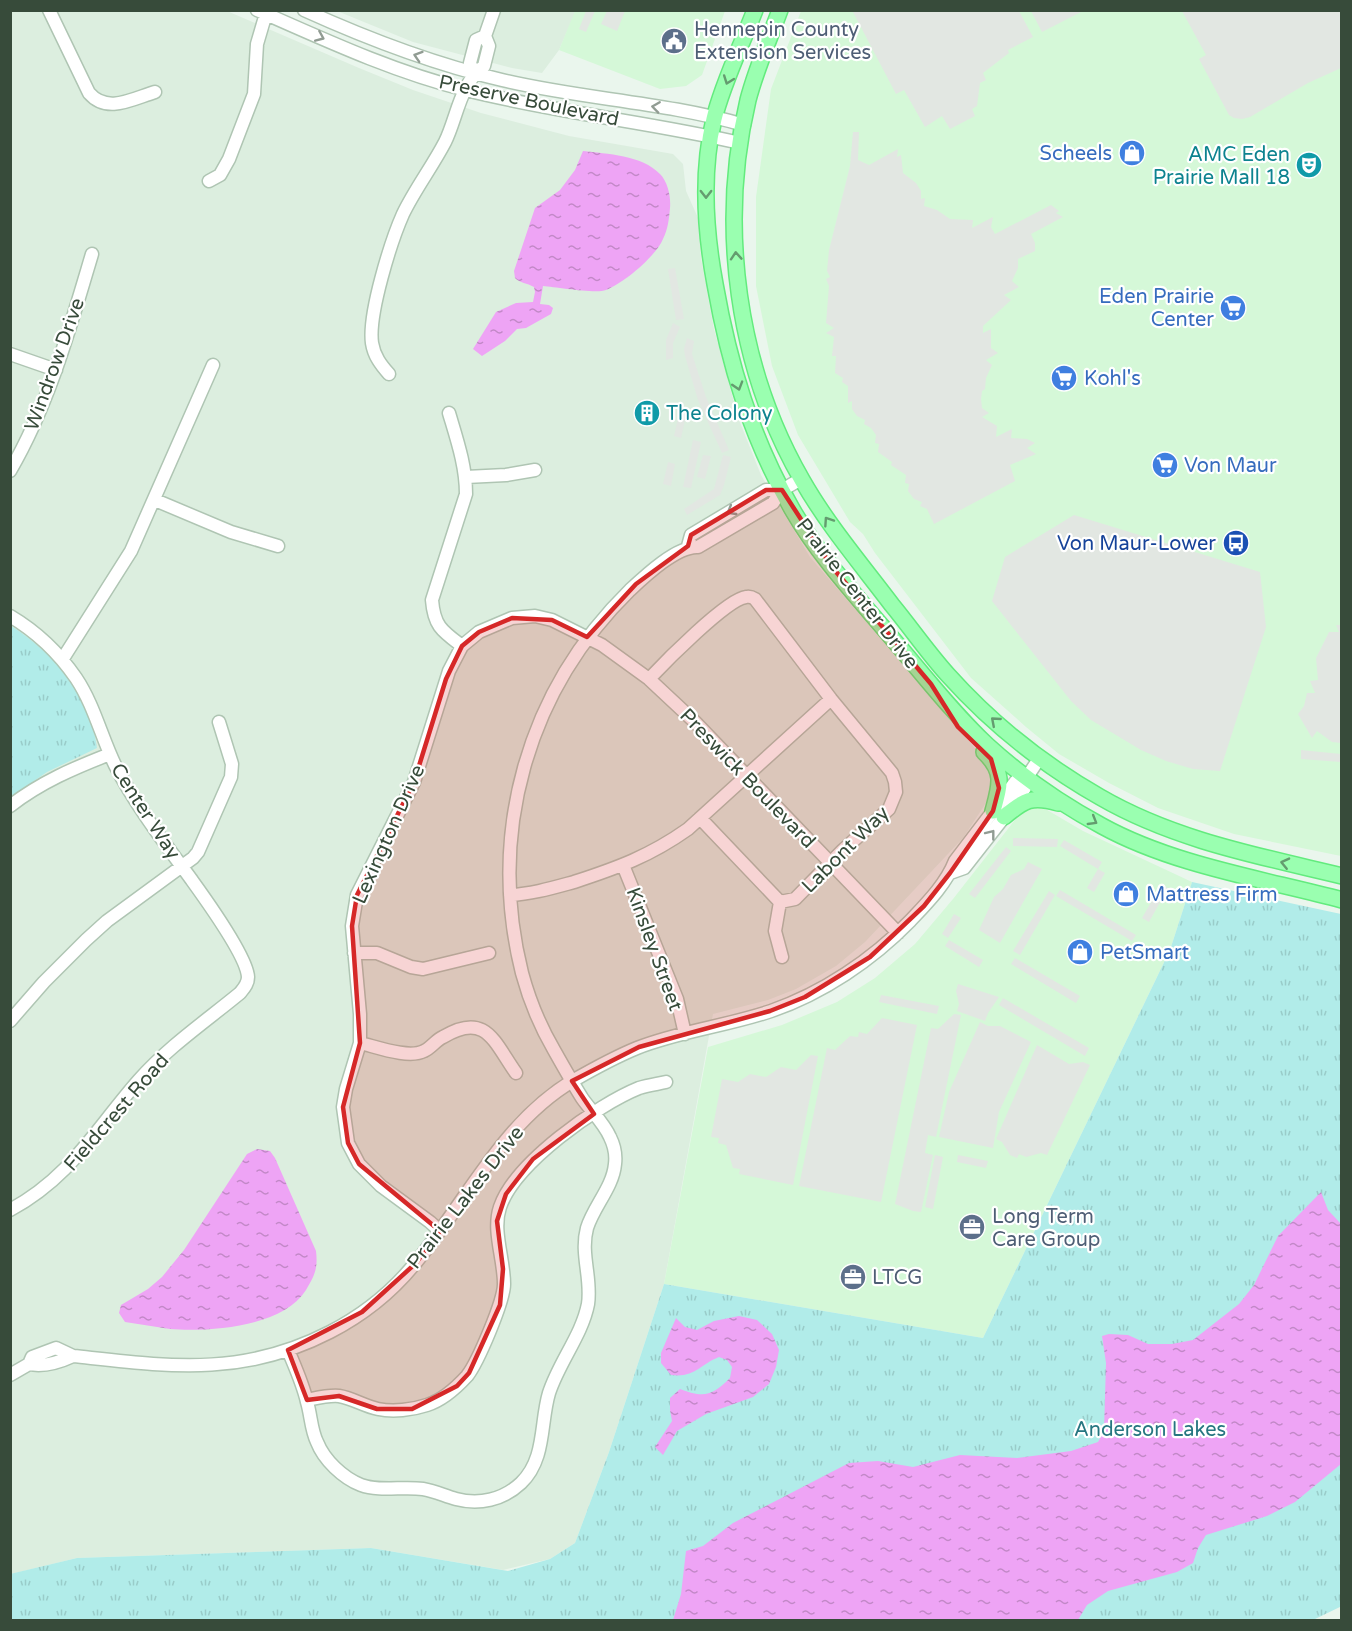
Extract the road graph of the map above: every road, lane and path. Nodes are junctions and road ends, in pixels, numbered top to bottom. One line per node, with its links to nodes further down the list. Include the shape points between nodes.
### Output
1 (49, 10): 9 (street, via 94,99 109,105)
2 (304, 10): 7 (street, Preserve Boulevard, one-way to 2, via 369,39)
3 (494, 10): 7 (street, via 485,36 489,46 484,66)
4 (755, 10): 10 (main road, Prairie Center Drive, one-way to 10)
5 (780, 10): 11 (main road, Prairie Center Drive, via 753,82)
6 (264, 12): 8 (street, Preserve Boulevard, one-way to 8, via 386,64); 14 (street, via 257,44 254,94 229,159 220,175)
7 (474, 73): 8 (street); 10 (street, Preserve Boulevard, one-way to 7, via 578,95)
8 (465, 90): 12 (street, Preserve Boulevard); 19 (street, via 446,141 404,213 380,285 372,341 378,361)
9 (154, 92)
10 (714, 116): 11 (street, Preserve Boulevard); 12 (main road, Prairie Center Drive)
11 (744, 124): 13 (main road, Prairie Center Drive)
12 (710, 136): 13 (street, Preserve Boulevard); 25 (main road, Prairie Center Drive, one-way to 25, via 706,225 721,321 743,403)
13 (741, 142): 24 (main road, Prairie Center Drive, one-way to 13, via 776,427 740,304 735,226)
14 (209, 181)
15 (92, 254): 18 (street, Windrow Drive)
16 (10, 354): 18 (street)
17 (213, 365): 26 (street)
18 (56, 370): 22 (street, Windrow Drive, via 36,422)
19 (389, 374)
20 (449, 413): 23 (street)
21 (535, 470): 23 (street)
22 (10, 471)
23 (466, 477): 30 (street, via 462,510 432,600 438,626)
24 (801, 479): 25 (street); 37 (main road, Prairie Center Drive, one-way to 24, via 946,673 830,524)
25 (782, 490): 29 (street, via 766,490 691,536 688,546 636,584); 33 (main road, Prairie Center Drive, via 832,567)
26 (155, 500): 27 (street, via 231,532); 31 (street, via 126,559)
27 (278, 546)
28 (10, 616): 31 (street, Center Way, via 41,638)
29 (587, 637): 30 (street, Lexington Drive, via 535,616 512,618 479,632); 32 (street, Preswick Boulevard); 48 (street, via 551,696 529,749 513,816)
30 (462, 646): 52 (street, Lexington Drive, via 446,679 414,782 357,896 352,926)
31 (62, 660): 36 (street, Center Way, via 86,694)
32 (649, 679): 34 (street, Labont Way, via 708,621 747,596 755,599); 38 (street, Preswick Boulevard)
33 (931, 684): 39 (main road, Prairie Center Drive, via 987,744); 42 (main road, via 958,727 996,765 1000,782)
34 (831, 699): 38 (street); 44 (street, Labont Way, via 892,773 896,792 889,809)
35 (219, 722): 46 (street, via 232,764 231,777 198,852)
36 (110, 754): 40 (street, via 48,781); 46 (street, Center Way, via 131,795)
37 (1039, 759): 39 (street, Prairie Lakes Drive); 47 (main road, Prairie Center Drive, one-way to 37, via 1182,834 1101,798)
38 (746, 776): 43 (street); 44 (street, Preswick Boulevard)
39 (1027, 777): 41 (main road, Prairie Center Drive); 42 (street, Prairie Lakes Drive, via 1016,781)
40 (10, 806)
41 (1071, 807): 42 (main road, via 1030,799); 49 (main road, Prairie Center Drive, one-way to 49, via 1162,853)
42 (998, 814): 51 (street, Prairie Lakes Drive)
43 (700, 818): 45 (street, via 669,843); 50 (street, Labont Way)
44 (831, 864): 50 (street, Labont Way, via 795,899); 51 (street, Preswick Boulevard)
45 (623, 865): 48 (street, via 544,891); 57 (street, Kinsley Street, via 677,999)
46 (182, 867): 55 (street, Center Way, via 237,951 248,976); 56 (street, via 86,940)
47 (1341, 876)
48 (510, 895): 60 (street, via 523,975 535,1011)
49 (1341, 900)
50 (780, 902): 54 (street, Labont Way, via 775,931)
51 (898, 933): 57 (street, Prairie Lakes Drive, via 854,968 805,997 770,1011)
52 (354, 953): 53 (street, via 377,953 423,969); 58 (street, Lexington Drive)
53 (489, 953)
54 (782, 957)
55 (246, 986): 63 (street, Fieldcrest Road, via 140,1078 55,1181)
56 (10, 1021)
57 (685, 1034): 60 (street, Prairie Lakes Drive, via 639,1047)
58 (360, 1043): 59 (street, via 402,1053 424,1052 442,1037 474,1026 488,1034); 64 (street, Lexington Drive, via 343,1107 348,1143 359,1164 381,1186)
59 (516, 1073)
60 (572, 1081): 62 (street); 64 (street, Prairie Lakes Drive, via 527,1117 505,1141)
61 (666, 1082): 62 (street, via 640,1088)
62 (594, 1114): 67 (street, via 548,1145 506,1194 497,1221 504,1287 500,1305 469,1373 457,1386 429,1405 412,1409 377,1408 339,1396); 67 (street, via 610,1136 615,1163 584,1242 589,1299 550,1392 539,1454 521,1484 490,1500 473,1502 435,1491 360,1485 334,1467 324,1454 316,1441)
63 (10, 1210)
64 (440, 1232): 65 (street, Prairie Lakes Drive, via 391,1289 362,1312 331,1332)
65 (288, 1350): 66 (street, Prairie Lakes Drive, via 264,1358 191,1367 73,1356 56,1348 32,1358); 67 (street)
66 (10, 1375)
67 (307, 1400)

